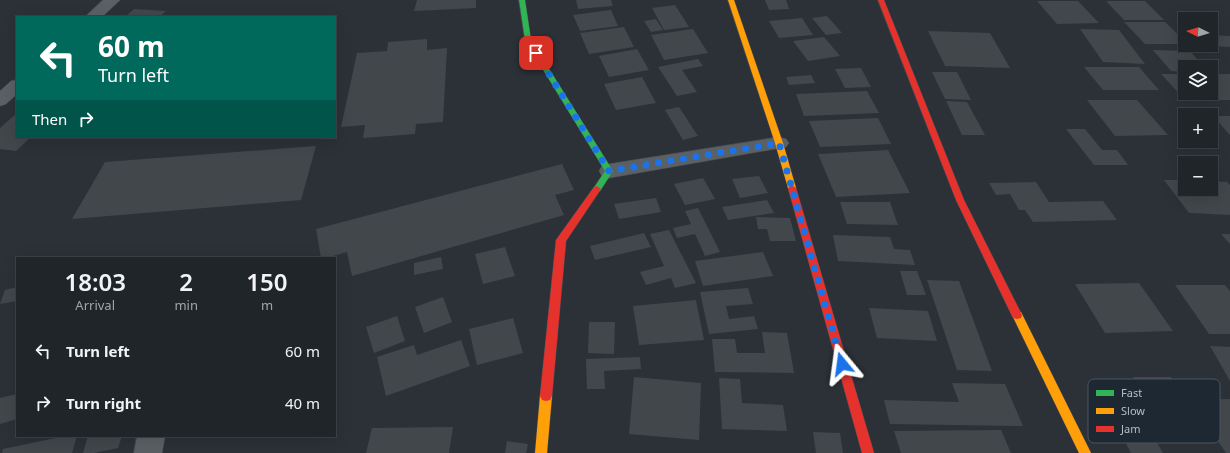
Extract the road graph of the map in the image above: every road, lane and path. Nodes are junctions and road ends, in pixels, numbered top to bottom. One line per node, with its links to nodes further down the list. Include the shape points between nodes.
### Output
1 (112, 0): 5 (street)
2 (522, 0): 9 (street, via 528,40)
3 (731, 0): 8 (street)
4 (881, 0): 14 (street, via 960,200)
5 (94, 16)
6 (16, 86): 7 (street)
7 (0, 100)
8 (779, 143): 9 (street); 13 (street)
9 (609, 171): 12 (street, via 561,240)
10 (151, 437): 11 (street)
11 (148, 453)
12 (541, 453)
13 (868, 453)
14 (1085, 453)

